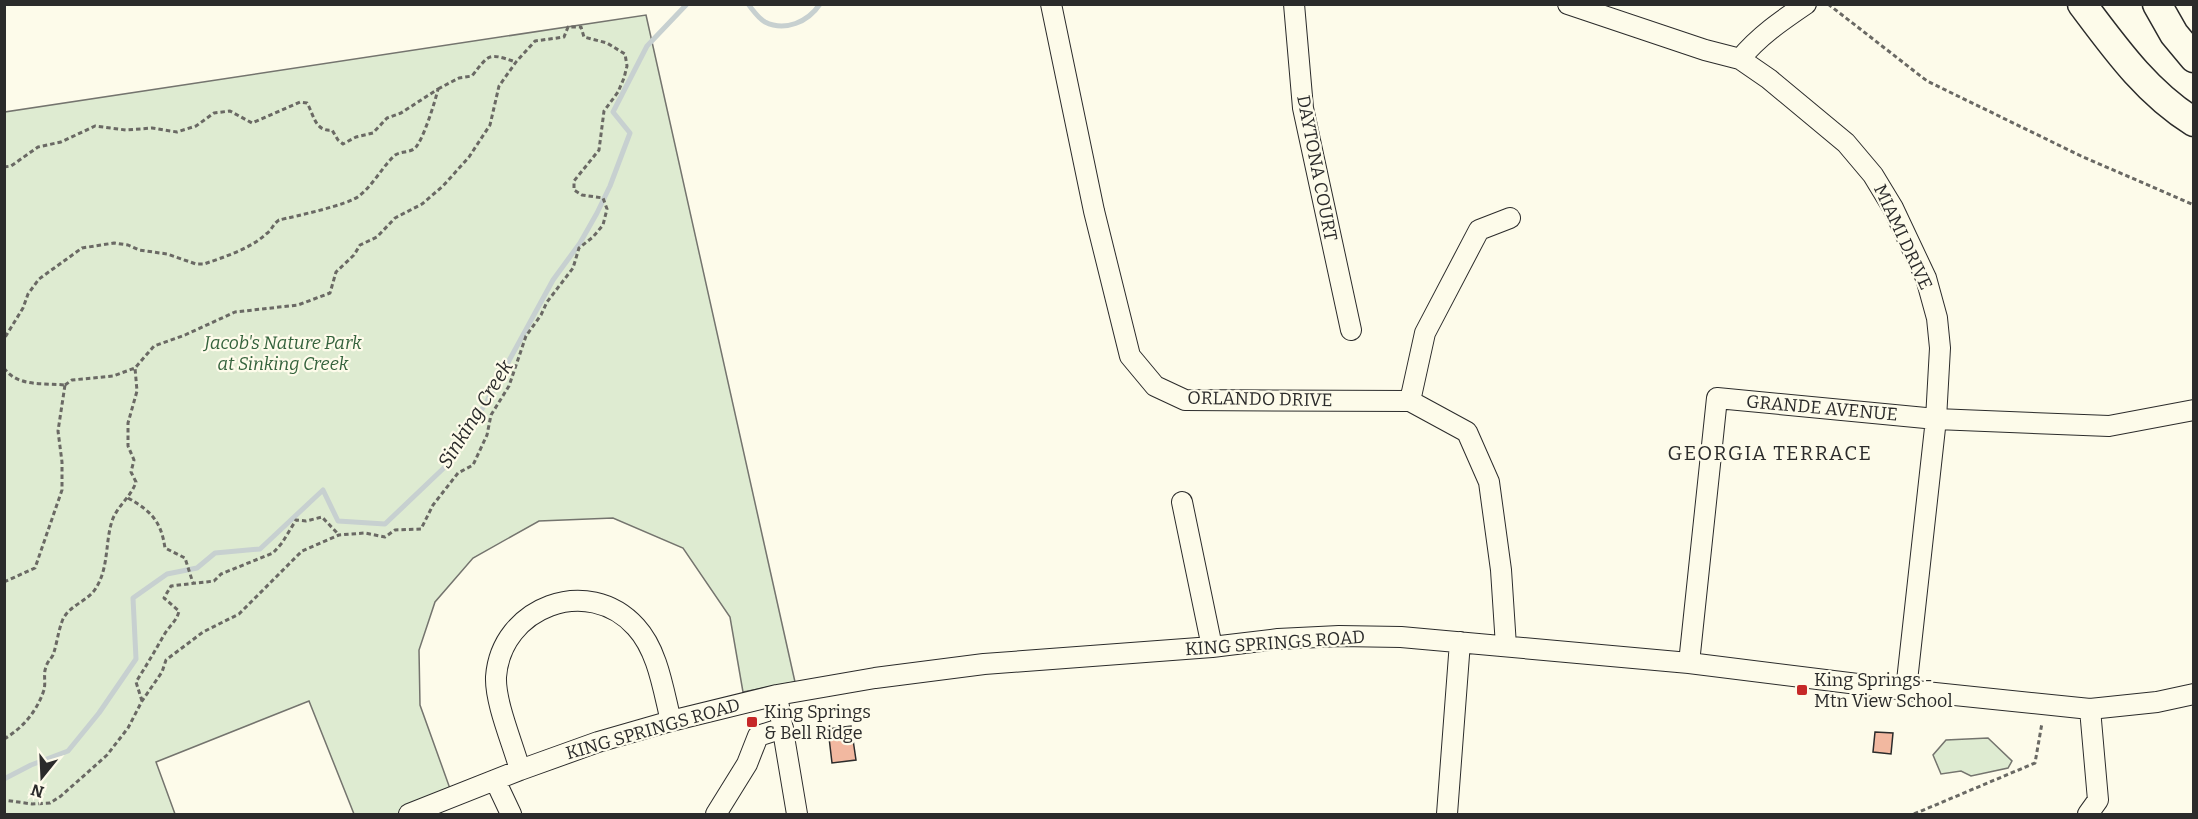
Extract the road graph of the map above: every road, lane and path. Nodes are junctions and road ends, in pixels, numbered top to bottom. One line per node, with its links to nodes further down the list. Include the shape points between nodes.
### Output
1 (1052, 4): 21 (street, ORLANDO DRIVE, via 1094,211 1130,356 1155,386 1185,400)
2 (1294, 4): 16 (street, DAYTONA COURT, via 1303,108)
3 (1569, 4): 9 (street, MIAMI DRIVE)
4 (1806, 4): 9 (street, via 1771,27)
5 (1828, 4): 14 (path, via 1927,81)
6 (2082, 4): 12 (highway, via 2144,82)
7 (2157, 4): 8 (highway)
8 (2193, 58)
9 (1740, 59): 23 (street, MIAMI DRIVE, via 1846,143 1874,175 1893,208 1926,278 1936,318 1940,348)
10 (516, 62): 11 (path, via 494,55 486,58 472,76); 19 (path, via 499,86 490,125 468,157 422,204 395,218 377,237 360,245 336,272 330,293 298,306 235,312 154,346); 26 (path, via 535,41 564,37 568,27 581,27 584,37 608,43 625,54 624,78 604,111 599,150 574,181 574,190 606,201 603,225 579,248 573,268 526,336 509,386 491,416 473,465 458,473 433,505 421,529 395,530 385,537 365,533)
11 (438, 89): 13 (path, via 387,118 372,133 343,144 332,130 318,127 307,103 300,102 252,123 231,111 214,113 196,126 177,132 95,126 61,142 38,147); 17 (path, via 421,141 394,155 358,197 279,220 257,241 204,264 121,244 82,248 39,279)
12 (2193, 122)
13 (4, 167)
14 (2193, 205)
15 (1510, 218): 21 (street, via 1479,230 1425,333)
16 (1351, 330)
17 (4, 339)
18 (4, 368): 20 (path, via 21,382)
19 (135, 368): 20 (path); 24 (path, via 137,391 128,423 128,446 136,482)
20 (64, 385): 27 (path, via 58,431 62,490 35,568)
21 (1410, 401): 30 (street, ORLANDO DRIVE, via 1467,432 1490,482)
22 (2193, 410): 23 (street, GRANDE AVENUE, via 2109,426)
23 (1936, 419): 32 (street, GRANDE AVENUE, via 1716,398); 33 (street, MIAMI DRIVE)
24 (128, 498): 28 (path, via 153,516 163,532 165,548 185,558); 41 (path, via 112,520 102,577 94,591 64,618 45,667 44,689 27,722)
25 (1182, 502): 31 (street)
26 (339, 535): 28 (path, via 322,518 296,520 273,553 214,581); 36 (path, via 302,551 238,614 203,632 166,660)
27 (4, 582)
28 (193, 583): 36 (path, via 171,586 164,598 179,610 178,617 136,682)
29 (1460, 642): 30 (street, KING SPRINGS ROAD); 31 (street, KING SPRINGS ROAD, via 1339,636); 49 (street)
30 (1506, 646): 32 (street, KING SPRINGS ROAD)
31 (1212, 647): 35 (street, KING SPRINGS ROAD, via 984,664)
32 (1689, 663): 33 (street, KING SPRINGS ROAD)
33 (1906, 690): 37 (street, KING SPRINGS ROAD)
34 (2193, 694): 38 (street, KING SPRINGS ROAD)
35 (777, 695): 39 (street, KING SPRINGS ROAD); 40 (street)
36 (142, 700): 44 (path, via 128,728 107,755 61,796 50,803)
37 (2046, 706): 38 (street, KING SPRINGS ROAD); 50 (path, via 2035,763)
38 (2090, 709): 51 (street, via 2098,800)
39 (671, 721): 42 (street, KING SPRINGS ROAD); 42 (street, via 649,646 636,627 602,604 560,602 526,618 498,660 498,695)
40 (783, 728): 47 (street, via 758,736 747,764); 48 (street)
41 (4, 739)
42 (520, 770): 43 (street, KING SPRINGS ROAD)
43 (495, 780): 45 (street, KING SPRINGS ROAD); 46 (street)
44 (4, 800)
45 (409, 814)
46 (511, 814)
47 (716, 814)
48 (797, 814)
49 (1447, 814)
50 (1914, 814)
51 (2088, 814)

